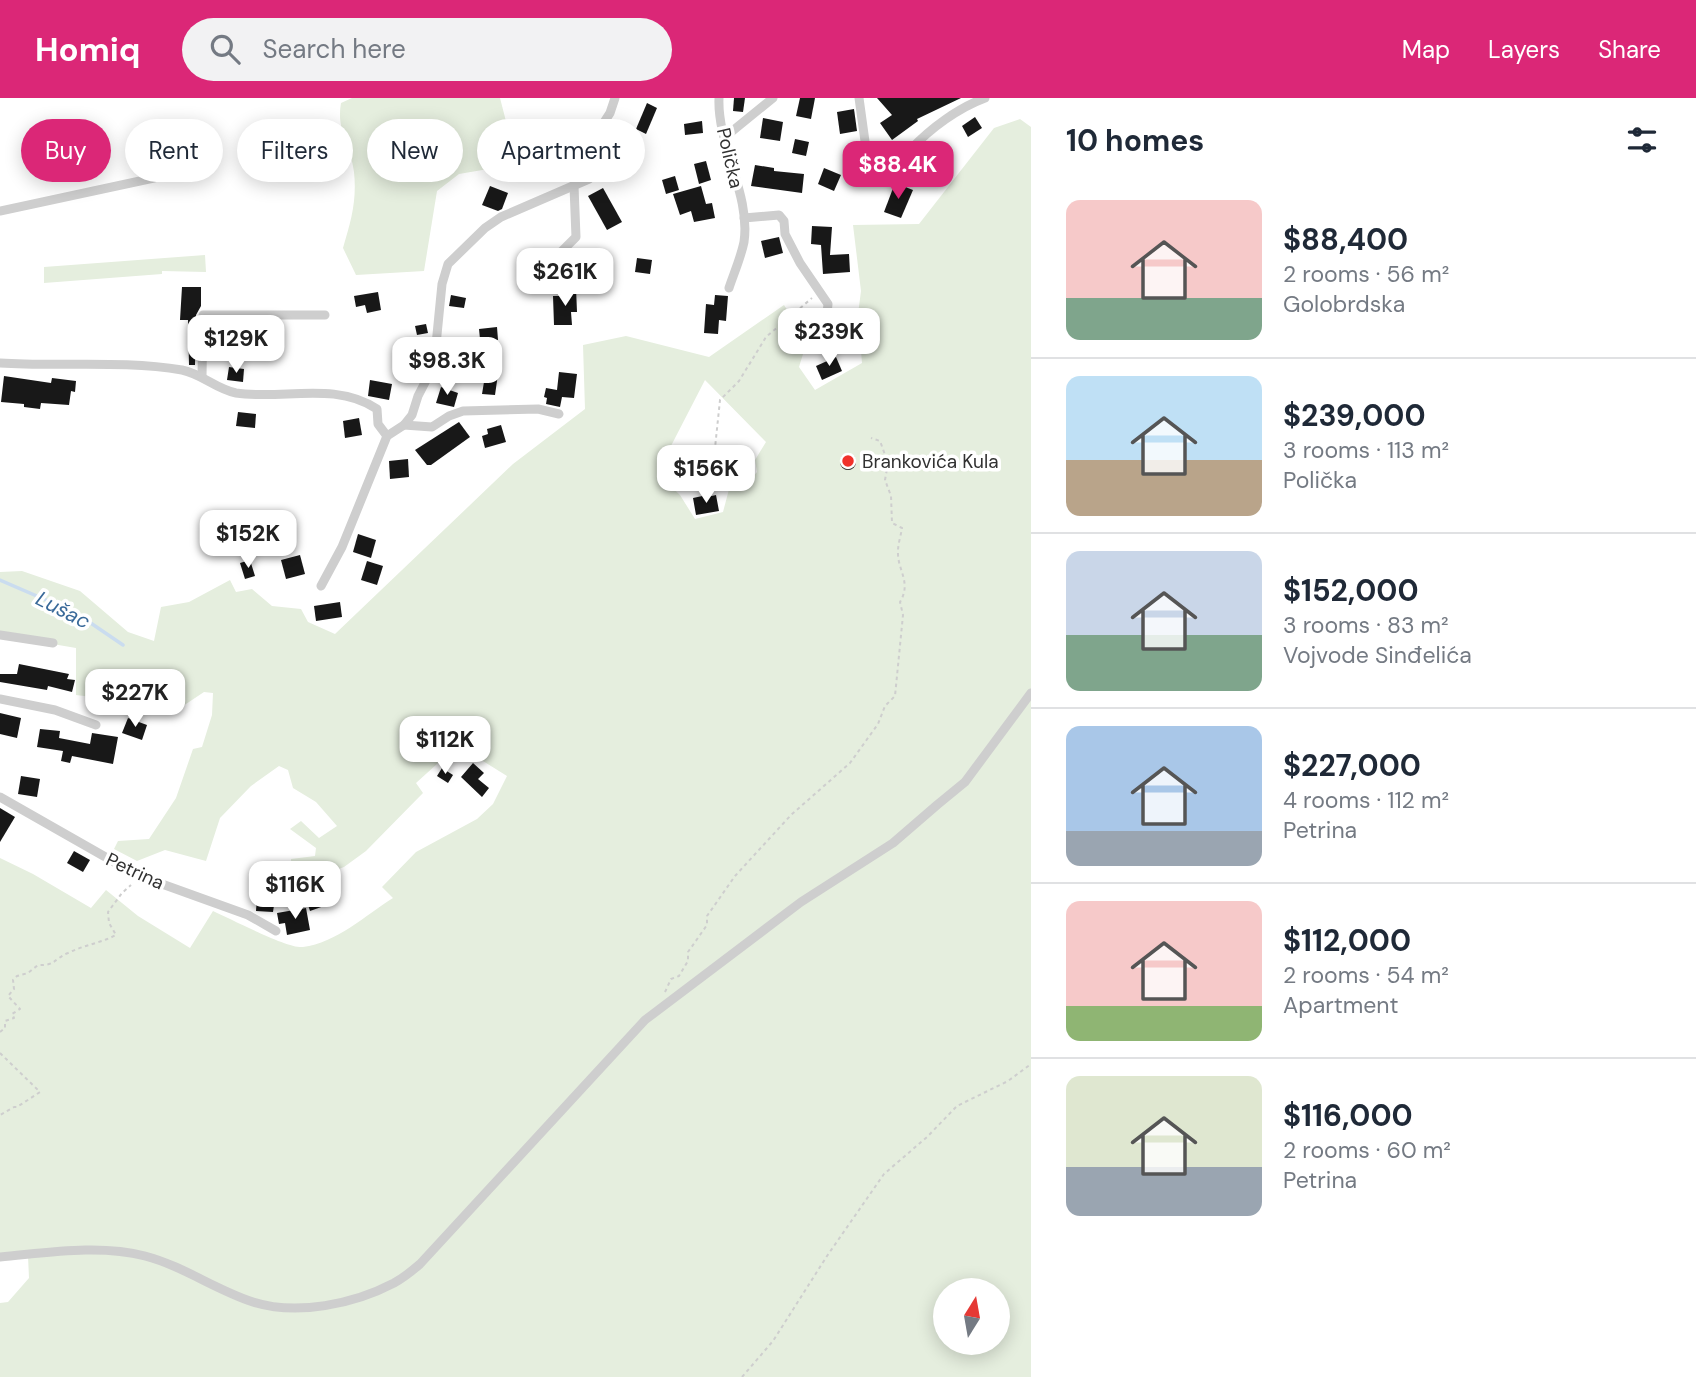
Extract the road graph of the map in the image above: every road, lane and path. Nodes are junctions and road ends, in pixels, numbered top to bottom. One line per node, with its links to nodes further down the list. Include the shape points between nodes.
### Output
1 (615, 98): 8 (street, via 601,127 604,153 600,166 589,179)
2 (719, 98): 6 (street, Polička)
3 (773, 98): 6 (street)
4 (859, 98): 5 (street, via 868,163 875,174 885,177 897,172 909,150 934,127)
5 (985, 98)
6 (725, 137): 10 (street, Polička)
7 (135, 182): 9 (street)
8 (574, 186): 11 (street, via 576,237); 19 (street, via 501,217 448,264 434,365)
9 (0, 211)
10 (744, 218): 12 (street, Polička, via 744,242); 13 (street, via 779,215)
11 (550, 263)
12 (729, 288)
13 (816, 288): 15 (street, via 828,304); 22 (path, via 810,300 766,337 739,381 720,400 715,448)
14 (326, 315): 17 (street, via 203,315)
15 (824, 344)
16 (0, 363): 17 (street, via 138,366)
17 (202, 377): 20 (street, via 237,393 350,396 377,409 378,424)
18 (559, 414): 19 (street, via 538,409 463,411 432,427)
19 (404, 425): 20 (street)
20 (387, 436): 23 (street, via 342,547)
21 (871, 438): 32 (path, via 880,441 885,453 892,523 902,528 898,551 905,594 900,602 903,615 895,696 850,763 791,815 735,876 706,916 707,925 688,952 688,961 679,976 671,979)
22 (722, 486)
23 (321, 586)
24 (0, 635): 25 (street)
25 (53, 643)
26 (1031, 693): 37 (street, via 956,790 893,843 802,902 645,1020 420,1264 396,1282 338,1302 294,1309 253,1302 145,1256 111,1251)
27 (0, 699): 28 (street, via 55,710)
28 (96, 725)
29 (0, 797): 30 (street, Petrina)
30 (137, 875): 31 (street, Petrina, via 248,915); 33 (path, via 108,912 116,935 67,953 50,965 38,965 13,980 14,989 8,996 20,1009)
31 (276, 931)
32 (661, 1001)
33 (0, 1032)
34 (0, 1052): 36 (path, via 40,1092)
35 (1031, 1064): 38 (path, via 1008,1081 957,1105 884,1174 774,1341)
36 (0, 1115)
37 (0, 1256)
38 (742, 1377)

